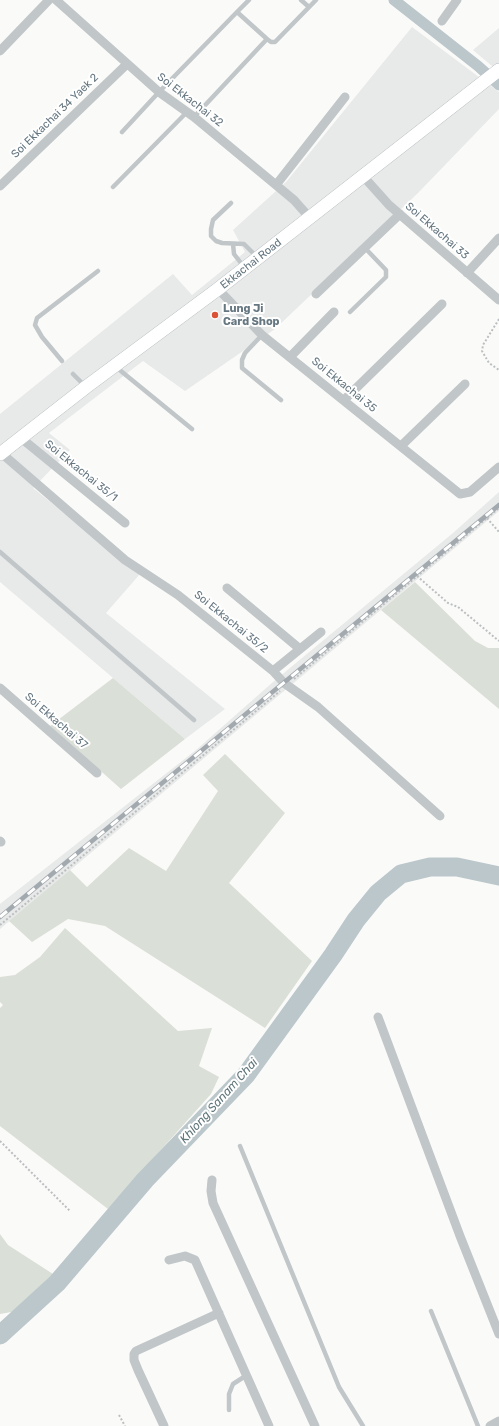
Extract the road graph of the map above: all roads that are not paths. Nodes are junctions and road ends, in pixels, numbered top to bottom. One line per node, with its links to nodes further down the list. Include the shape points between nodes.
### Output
1 (49, 0): 11 (street)
2 (56, 0): 12 (street, Soi Ekkachai 32)
3 (249, 0): 8 (lane)
4 (301, 0): 7 (lane)
5 (316, 0): 7 (lane)
6 (457, 0): 9 (street)
7 (309, 7): 10 (lane, via 275,42)
8 (237, 12): 10 (lane); 14 (lane)
9 (442, 21)
10 (267, 39): 16 (lane)
11 (0, 51)
12 (126, 64): 14 (street, Soi Ekkachai 32); 20 (street, Soi Ekkachai 34 Yaek 2)
13 (499, 70): 18 (main road, Ekkachai Road)
14 (159, 92): 16 (street, Soi Ekkachai 32); 17 (lane)
15 (345, 97): 19 (street)
16 (191, 114): 19 (street, Soi Ekkachai 32); 21 (lane)
17 (122, 132)
18 (364, 176): 23 (street, Soi Ekkachai 33); 24 (main road, Ekkachai Road)
19 (276, 185): 24 (street, Soi Ekkachai 32)
20 (0, 186)
21 (112, 187)
22 (231, 203): 26 (lane, via 213,220 210,229 211,236 216,241)
23 (400, 214): 27 (street); 31 (street, Soi Ekkachai 33)
24 (310, 218): 28 (main road, Ekkachai Road)
25 (499, 238): 31 (street)
26 (233, 244): 28 (lane, via 244,244); 29 (lane, via 234,254)
27 (365, 248): 33 (street); 37 (lane, via 386,270 386,277)
28 (258, 258): 29 (main road, Ekkachai Road)
29 (245, 268): 32 (main road, Ekkachai Road)
30 (98, 271): 40 (lane, via 37,318 36,324 42,338)
31 (467, 273): 34 (street, Soi Ekkachai 33)
32 (218, 289): 38 (street, Soi Ekkachai 35); 41 (main road, Ekkachai Road)
33 (316, 294)
34 (499, 300)
35 (442, 304): 46 (street)
36 (334, 312): 39 (street)
37 (350, 312)
38 (262, 334): 39 (street, Soi Ekkachai 35); 45 (lane, via 245,353 242,368)
39 (290, 357): 46 (street, Soi Ekkachai 35)
40 (62, 361)
41 (115, 366): 44 (main road, Ekkachai Road); 47 (lane)
42 (73, 374): 44 (lane)
43 (465, 384): 49 (street)
44 (86, 387): 48 (main road, Ekkachai Road)
45 (281, 400)
46 (344, 400): 49 (street, Soi Ekkachai 35)
47 (192, 429)
48 (21, 438): 50 (main road, Ekkachai Road); 52 (street, Soi Ekkachai 35/1)
49 (401, 446): 51 (street, Soi Ekkachai 35, via 460,494 470,492)
50 (0, 453): 57 (street, Soi Ekkachai 35/2, via 125,560 178,595)
51 (499, 467)
52 (125, 523)
53 (0, 552): 59 (lane)
54 (227, 588): 56 (street)
55 (321, 632): 56 (street)
56 (300, 649): 57 (street)
57 (273, 671): 61 (street, Soi Ekkachai 35/2, via 287,685 318,707)
58 (0, 688): 60 (street, Soi Ekkachai 37)
59 (194, 720)
60 (97, 773)
61 (440, 816)
62 (378, 1017): 68 (street, via 457,1230)
63 (240, 1146): 74 (lane, via 339,1387)
64 (212, 1180): 73 (street, via 213,1203)
65 (169, 1260): 67 (street, via 184,1256 195,1260)
66 (431, 1311): 75 (lane)
67 (219, 1313): 69 (street); 71 (street, via 134,1354 138,1370)
68 (499, 1334)
69 (246, 1375): 70 (lane, via 233,1384 229,1394); 72 (street)
70 (229, 1410)
71 (164, 1426)
72 (269, 1426)
73 (316, 1426)
74 (363, 1426)
75 (478, 1426)

